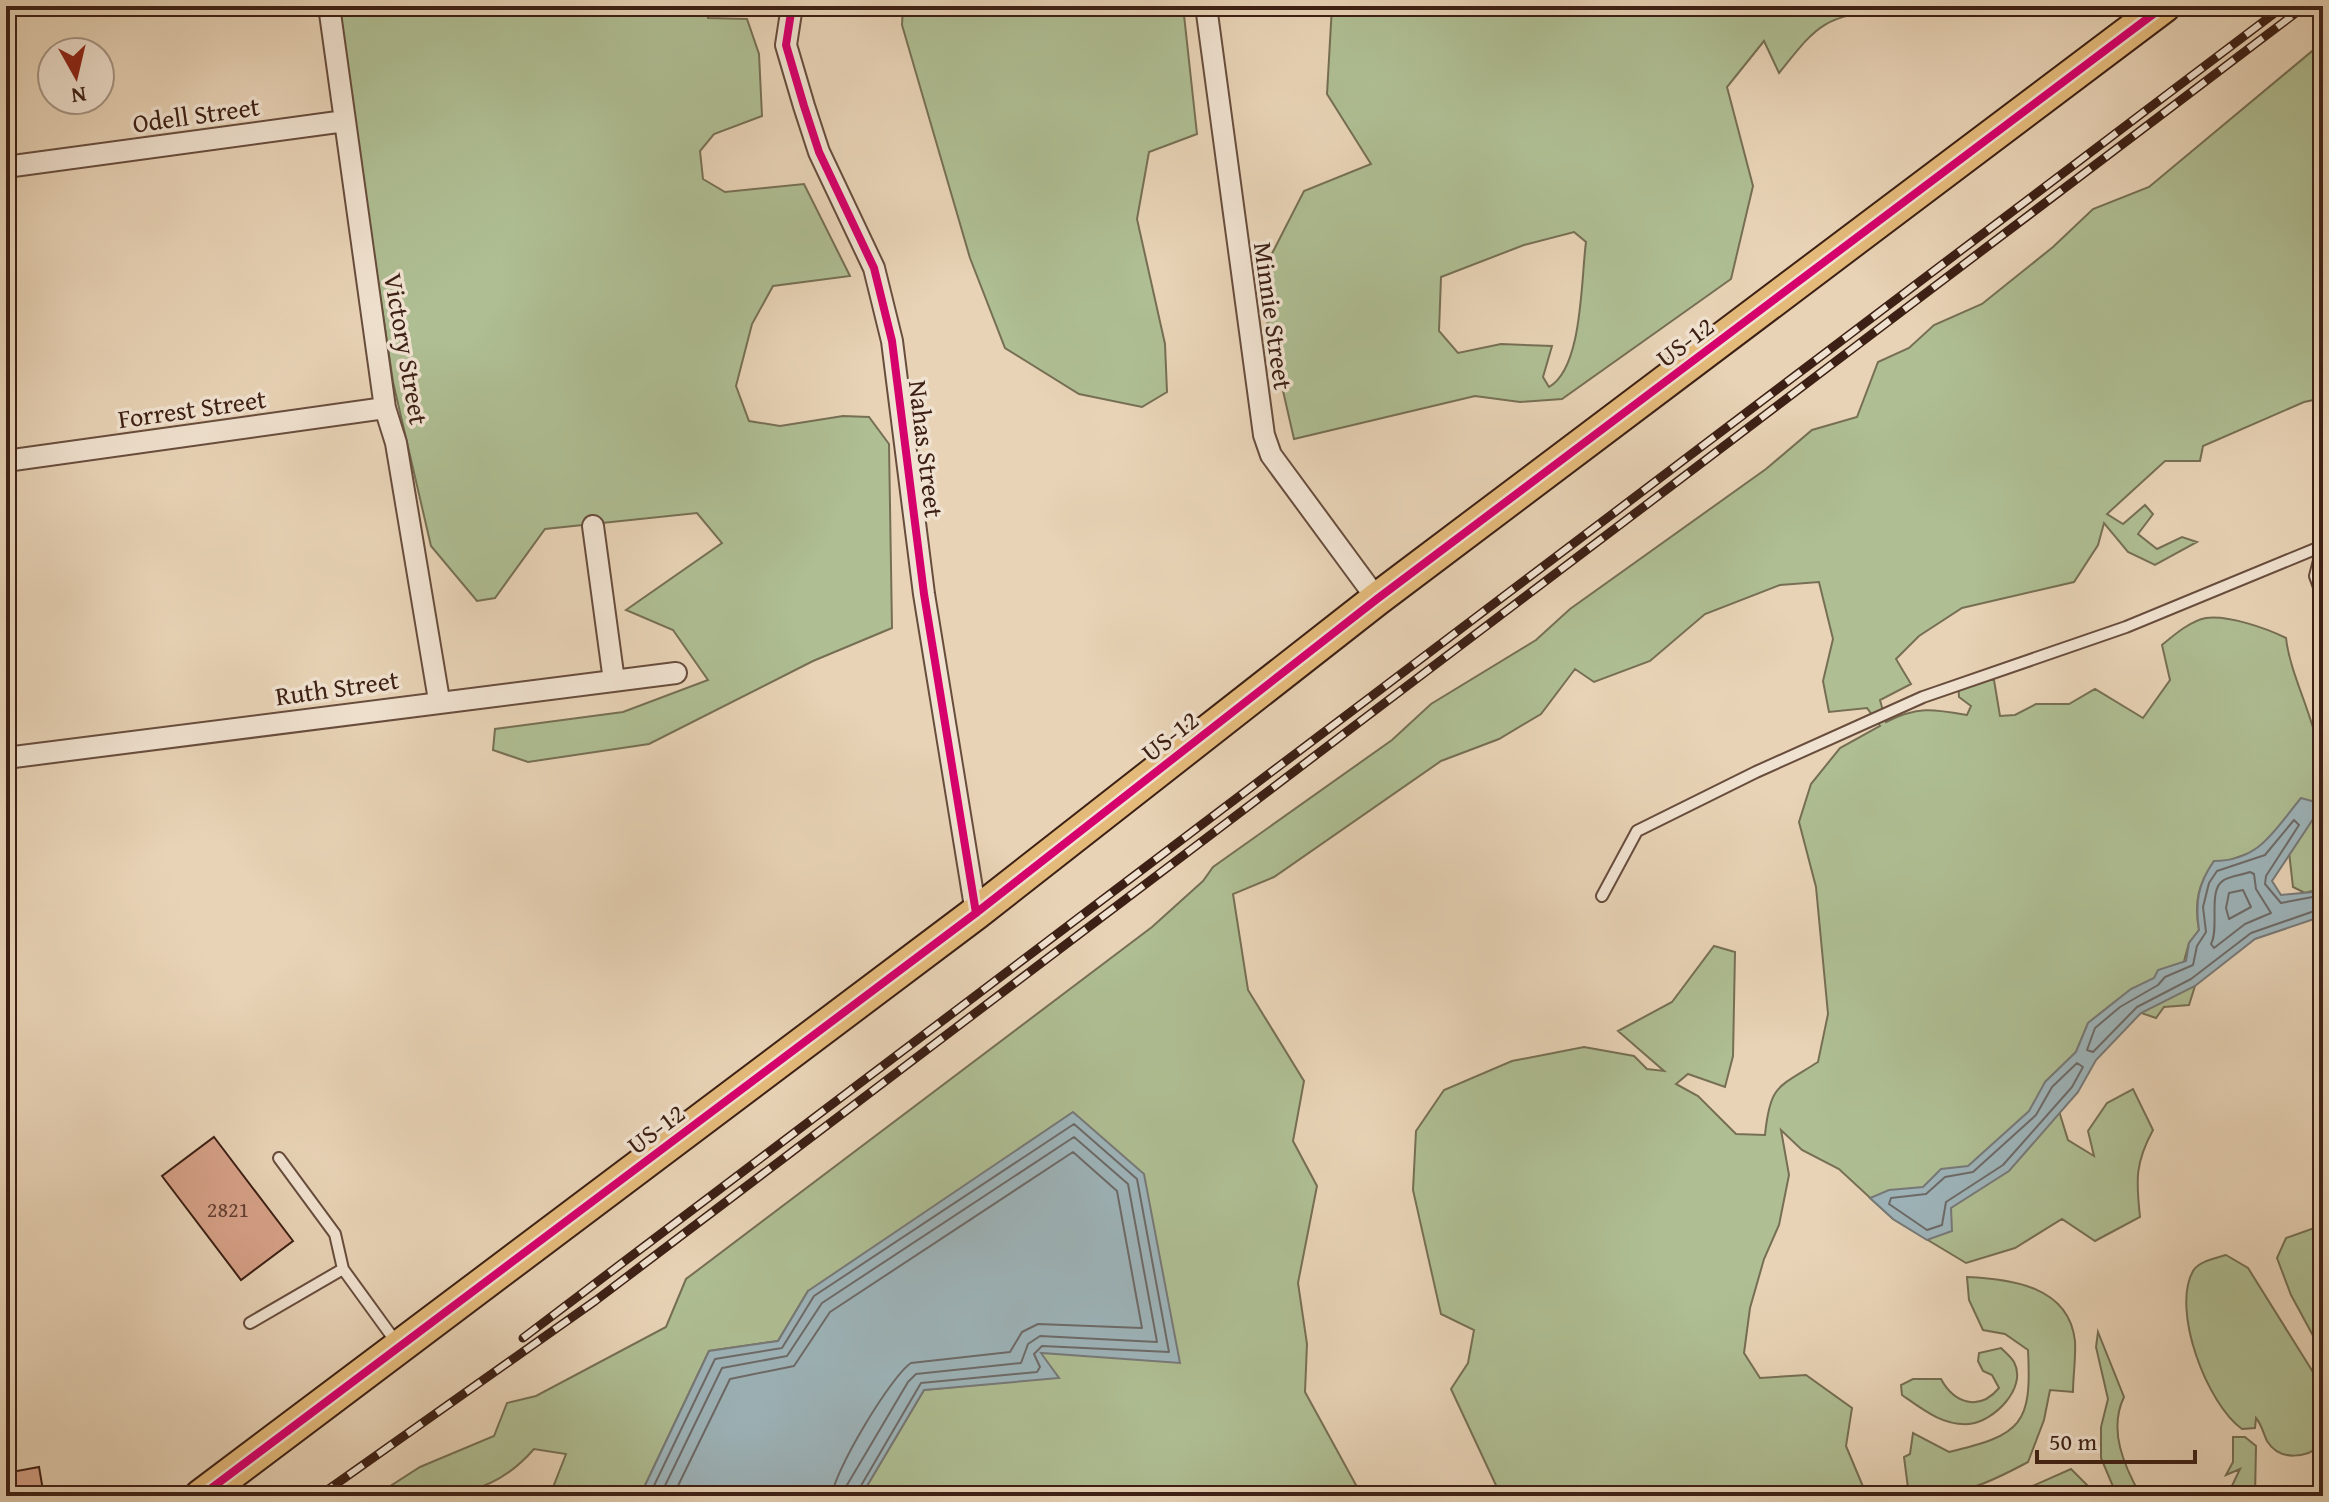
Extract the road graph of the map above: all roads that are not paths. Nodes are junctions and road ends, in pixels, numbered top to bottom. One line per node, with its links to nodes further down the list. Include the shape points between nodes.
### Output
1 (329, 6): 5 (street, Victory Street)
2 (792, 6): 18 (street, Nahas Street, via 786,45 804,106 819,152 874,268 892,341 924,594)
3 (1206, 6): 12 (street, Minnie Street, via 1264,435 1271,455)
4 (2164, 6): 12 (main road, US-12)
5 (345, 121): 6 (street, Odell Street); 7 (street, Victory Street)
6 (6, 167)
7 (385, 408): 8 (street, Forrest Street); 15 (street, Victory Street, via 396,443)
8 (6, 461)
9 (593, 526): 14 (street)
10 (2322, 546): 11 (lane, via 2315,576); 17 (lane, via 2126,627 1923,697 1756,772 1637,831)
11 (2323, 598)
12 (1377, 599): 18 (main road, US-12)
13 (676, 673): 14 (street, Ruth Street)
14 (614, 681): 15 (street, Ruth Street)
15 (439, 700): 16 (street, Ruth Street)
16 (6, 758)
17 (1602, 896)
18 (976, 913): 22 (main road, US-12)
19 (279, 1158): 20 (lane, via 335,1234)
20 (343, 1269): 21 (lane); 22 (lane)
21 (250, 1323)
22 (399, 1347): 23 (main road, US-12)
23 (201, 1496)

